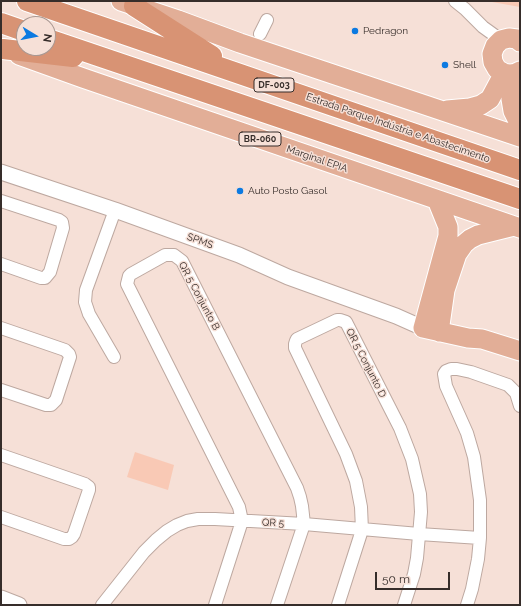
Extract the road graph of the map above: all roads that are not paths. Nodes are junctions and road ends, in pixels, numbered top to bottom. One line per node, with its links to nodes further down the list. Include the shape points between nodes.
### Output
1 (27, 1): 13 (highway, Estrada Parque Indústria e Abastecimento / DF-003)
2 (455, 1): 10 (street)
3 (128, 3): 13 (highway); 15 (main road)
4 (267, 20): 7 (street)
5 (1, 23): 6 (highway)
6 (16, 28)
7 (260, 34)
8 (520, 42): 10 (main road, via 509,38)
9 (56, 43): 12 (highway)
10 (498, 43): 14 (main road, via 492,54 497,69)
11 (2, 48): 12 (highway); 21 (main road, Marginal EPIA / BR-060)
12 (110, 61): 20 (highway)
13 (237, 72): 18 (highway, Estrada Parque Indústria e Abastecimento / DF-003)
14 (515, 72): 15 (main road, via 481,105); 16 (main road, via 511,100)
15 (441, 110): 17 (main road)
16 (520, 125)
17 (520, 138)
18 (520, 170)
19 (1, 172): 23 (street, SPMS)
20 (520, 198)
21 (437, 200): 24 (main road, Marginal EPIA / BR-060); 26 (main road, via 448,227)
22 (1, 201): 25 (street, via 59,220 63,228 50,272 45,278)
23 (115, 210): 26 (street, SPMS, via 396,316); 29 (street, via 86,290 85,302 89,314)
24 (517, 227): 26 (main road, via 478,235 464,244 457,254)
25 (1, 264)
26 (438, 320): 28 (main road, via 468,338)
27 (1, 328): 30 (street, via 66,350 70,357 56,400 51,405)
28 (515, 345)
29 (114, 357)
30 (1, 390)
31 (520, 406): 38 (street, via 516,393 508,385 457,369 446,371 444,374 446,386 474,457 479,484)
32 (1, 455): 33 (street, via 85,484 89,490 74,534 69,538 64,539)
33 (1, 517)
34 (242, 521): 35 (street, QR 5); 35 (street, QR 5 Conjunto B, via 239,507 127,284 129,276 165,256 174,255 182,261 297,488); 41 (street, QR 5, via 198,519 187,521 167,531 144,552); 42 (street)
35 (304, 524): 36 (street, QR 5); 43 (street)
36 (362, 530): 37 (street, QR 5); 37 (street, QR 5 Conjunto D, via 356,481 346,454 295,348 297,339 337,320 346,322 400,428 412,459 422,512); 44 (street)
37 (419, 534): 38 (street, QR 5); 45 (street, via 414,574)
38 (480, 538): 46 (street, via 475,576)
39 (1, 598): 40 (street)
40 (19, 605)
41 (102, 605)
42 (215, 605)
43 (277, 605)
44 (338, 605)
45 (404, 605)
46 (467, 605)

